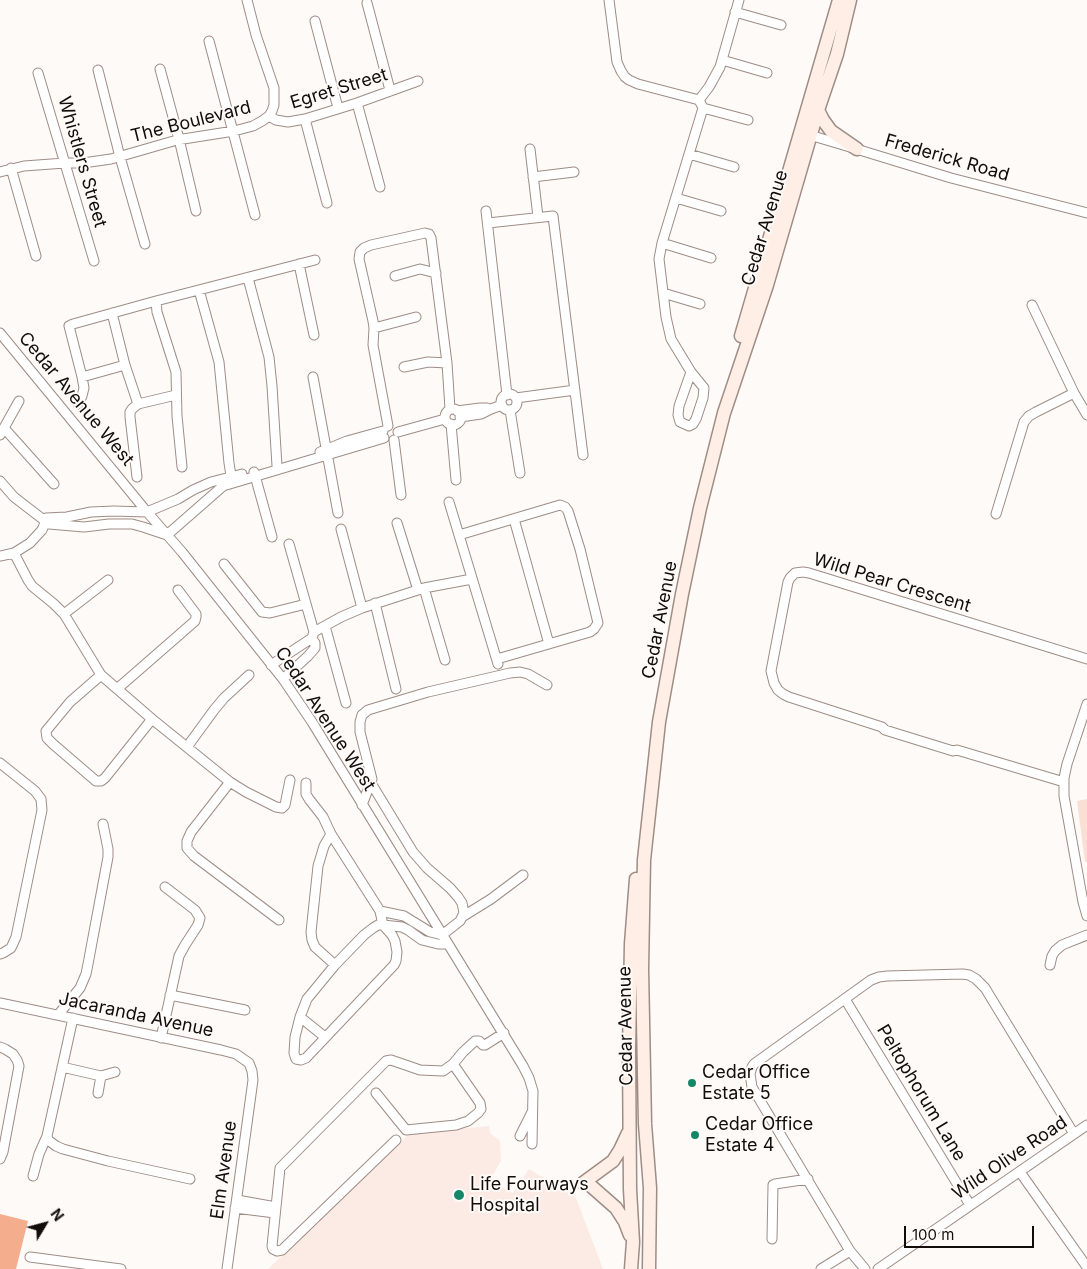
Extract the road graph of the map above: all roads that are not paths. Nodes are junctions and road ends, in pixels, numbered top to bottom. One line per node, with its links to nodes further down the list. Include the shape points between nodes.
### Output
1 (246, 0): 24 (street, The Boulevard, via 274,88 274,105)
2 (609, 0): 8 (street)
3 (614, 0): 8 (street)
4 (739, 0): 9 (street)
5 (839, 0): 28 (main road, Cedar Avenue)
6 (850, 0): 23 (main road, Cedar Avenue, via 837,54)
7 (367, 3): 19 (street)
8 (610, 12): 21 (street, via 617,62 626,77 638,84)
9 (735, 12): 11 (street); 13 (street)
10 (315, 21): 22 (street)
11 (781, 25)
12 (209, 41): 27 (street)
13 (722, 60): 17 (street); 21 (street)
14 (160, 69): 29 (street)
15 (98, 70): 33 (street)
16 (38, 73): 34 (street, Whistlers Street)
17 (766, 73)
18 (418, 81): 19 (street, Egret Street)
19 (390, 90): 20 (street, Egret Street)
20 (357, 103): 22 (street, Egret Street); 40 (street)
21 (701, 104): 26 (street); 32 (street)
22 (338, 108): 25 (street, Egret Street)
23 (818, 110): 28 (main road, Cedar Avenue); 31 (main road, via 831,131)
24 (269, 116): 25 (street, Egret Street, via 288,122); 27 (street, The Boulevard, via 253,126)
25 (305, 119): 42 (street)
26 (748, 120)
27 (234, 131): 29 (street, The Boulevard); 47 (street)
28 (805, 134): 31 (street, Frederick Road); 186 (main road, Cedar Avenue, via 732,365 692,514 672,610 638,844 631,944); 209 (main road, Cedar Avenue, via 766,284 724,413 700,508 653,763 644,860 642,969 645,1124 650,1188)
29 (179, 140): 33 (street, The Boulevard); 44 (street)
30 (530, 149): 39 (street)
31 (857, 149): 46 (street, Frederick Road, via 951,178)
32 (689, 154): 35 (street); 41 (street)
33 (120, 157): 34 (street, The Boulevard); 51 (street)
34 (65, 162): 36 (street, The Boulevard); 55 (street, Whistlers Street)
35 (734, 167)
36 (11, 168): 37 (street, The Boulevard); 52 (street)
37 (0, 172)
38 (574, 172): 39 (street)
39 (533, 177): 48 (street)
40 (380, 187)
41 (676, 198): 45 (street); 50 (street)
42 (327, 203)
43 (486, 210): 49 (street)
44 (196, 211)
45 (722, 211)
46 (1087, 213)
47 (255, 215)
48 (538, 218): 49 (street); 76 (street, via 553,216)
49 (488, 223): 79 (street)
50 (662, 243): 53 (street); 61 (street, via 659,259)
51 (145, 244)
52 (36, 256)
53 (711, 258)
54 (315, 260): 56 (street)
55 (94, 261)
56 (299, 264): 59 (street); 69 (street)
57 (436, 272): 58 (street, via 420,269); 67 (street, via 429,234 364,248 359,259); 70 (street)
58 (395, 276)
59 (248, 278): 60 (street); 91 (street, via 269,357)
60 (199, 290): 62 (street); 96 (street, via 221,371)
61 (663, 293): 63 (street); 73 (street, via 671,338)
62 (156, 301): 65 (street); 78 (street, via 175,369)
63 (700, 304)
64 (1032, 305): 77 (street)
65 (112, 313): 71 (street); 74 (street, via 69,326)
66 (416, 318): 67 (street)
67 (374, 328): 88 (street, via 373,345)
68 (0, 333): 103 (street, Cedar Avenue West)
69 (314, 335)
70 (447, 363): 72 (street, via 428,362); 84 (street)
71 (125, 365): 74 (street); 82 (street)
72 (404, 367)
73 (690, 372): 73 (street, via 704,390 696,419 688,426 680,422 678,416)
74 (82, 377): 81 (street, via 83,392)
75 (314, 377): 89 (street)
76 (575, 390): 79 (street); 90 (street)
77 (1074, 393): 85 (street); 105 (street, via 1029,416 1024,422)
78 (176, 395): 82 (street); 92 (street)
79 (511, 396): 83 (street, via 503,398); 83 (street, via 516,406)
80 (19, 401): 87 (street)
81 (78, 404)
82 (138, 404): 95 (street, via 130,417)
83 (506, 407): 84 (street); 93 (street)
84 (456, 412): 86 (street, via 458,422); 86 (street, via 446,412)
85 (1087, 414)
86 (448, 422): 88 (street); 97 (street)
87 (2, 432): 99 (street)
88 (389, 433): 89 (street); 100 (street)
89 (327, 453): 91 (street); 94 (street); 104 (street)
90 (583, 455)
91 (277, 466): 94 (street)
92 (182, 467)
93 (520, 473)
94 (254, 474): 96 (street); 115 (street)
95 (137, 477)
96 (232, 479): 103 (street, via 202,485); 113 (street)
97 (456, 480)
98 (0, 481): 107 (street, via 14,497)
99 (54, 484)
100 (401, 495)
101 (449, 502): 114 (street)
102 (123, 511): 103 (street); 106 (street, via 91,512); 110 (street)
103 (147, 512): 113 (street, Cedar Avenue West)
104 (338, 513)
105 (996, 514)
106 (78, 516): 107 (street); 111 (street)
107 (45, 519): 111 (street, via 49,524); 117 (street, via 42,530)
108 (514, 519): 114 (street); 130 (street); 130 (street, via 560,505 565,507 580,549 598,623 590,632)
109 (397, 523): 122 (street)
110 (124, 524): 111 (street); 113 (street)
111 (77, 526)
112 (340, 529): 126 (street)
113 (167, 535): 133 (street, Cedar Avenue West)
114 (459, 535): 120 (street)
115 (272, 536)
116 (289, 544): 124 (street)
117 (14, 553): 118 (street); 127 (street, via 32,586)
118 (0, 556)
119 (224, 564): 124 (street, via 262,612)
120 (472, 579): 122 (street); 130 (street, via 497,662)
121 (108, 580): 127 (street)
122 (421, 589): 125 (street); 132 (street)
123 (178, 590): 138 (street, via 196,614 195,621)
124 (306, 604): 129 (street)
125 (375, 604): 126 (street); 139 (street)
126 (362, 608): 128 (street)
127 (64, 614): 135 (street)
128 (325, 626): 129 (street); 140 (street)
129 (313, 635): 133 (street); 136 (street, via 315,648)
130 (549, 644)
131 (1087, 659): 147 (street, Wild Pear Crescent, via 803,572 790,578 781,616 772,671 778,690 789,697)
132 (445, 660)
133 (271, 665): 136 (street, Cedar Avenue West)
134 (249, 674): 143 (street, via 219,704)
135 (101, 675): 138 (street); 142 (street, via 70,702 46,731 53,744 96,781 101,781)
136 (283, 679): 150 (street, Cedar Avenue West)
137 (547, 685): 149 (street, via 528,674 510,673 368,710 360,722 372,774)
138 (116, 689): 142 (street)
139 (396, 690)
140 (346, 703)
141 (1087, 704): 147 (street)
142 (152, 719): 143 (street)
143 (187, 747): 146 (street)
144 (0, 763): 163 (street, via 35,791 41,799 42,810 16,937 11,948)
145 (290, 780): 146 (street, via 285,804 280,809)
146 (230, 782): 158 (street, via 191,832 187,848)
147 (1064, 782): 156 (street, via 1074,856)
148 (306, 783): 152 (street, via 306,794)
149 (371, 783): 150 (street); 157 (street, via 413,852 458,897 464,908)
150 (362, 805): 160 (street, Cedar Avenue West)
151 (103, 824): 170 (street, via 108,857 86,974 80,988)
152 (331, 834): 155 (street); 165 (street, via 318,866 310,932 315,947)
153 (523, 875): 157 (street)
154 (165, 887): 166 (street, via 195,910 200,918 179,956)
155 (380, 911): 159 (street); 160 (street, via 404,916 430,932)
156 (1087, 916)
157 (462, 917): 160 (street)
158 (279, 920)
159 (383, 925): 162 (street, via 402,927 422,940); 165 (street, via 364,935); 174 (street, via 396,944 394,965)
160 (442, 935): 162 (street, Cedar Avenue West)
161 (1087, 935): 164 (street, via 1062,945 1055,951)
162 (448, 944): 173 (street, Cedar Avenue West)
163 (0, 954)
164 (1050, 964)
165 (335, 965): 171 (street, via 307,999)
166 (170, 995): 169 (street); 175 (street)
167 (844, 998): 187 (street, via 880,977 963,974 973,977 985,988); 196 (street, via 754,1064 750,1071 752,1086); 198 (street, Peltophorum Lane)
168 (0, 1002): 170 (street, Jacaranda Avenue)
169 (246, 1010)
170 (58, 1015): 172 (street, Jacaranda Avenue)
171 (300, 1017): 174 (street); 174 (street, via 296,1059 306,1058)
172 (73, 1018): 175 (street, Jacaranda Avenue); 178 (street)
173 (504, 1033): 177 (street, via 485,1045 475,1041); 184 (street, Cedar Avenue West, via 529,1078)
174 (325, 1037)
175 (161, 1038): 180 (street, Jacaranda Avenue, via 236,1054 250,1063)
176 (0, 1047): 192 (street, via 13,1054 19,1066)
177 (452, 1064): 183 (street, via 480,1103 478,1113 468,1121 406,1130); 199 (street, via 443,1071 420,1070 386,1061 280,1168)
178 (62, 1067): 181 (street); 188 (street)
179 (115, 1072): 181 (street)
180 (253, 1075): 197 (street, Elm Avenue)
181 (101, 1076): 182 (street)
182 (98, 1093)
183 (376, 1093)
184 (533, 1109): 189 (street); 191 (street, Cedar Avenue West)
185 (1087, 1125): 187 (street, Wild Olive Road)
186 (630, 1128): 201 (main road, Cedar Avenue); 201 (main road, via 613,1161 587,1185 616,1208)
187 (1074, 1134): 193 (street, Wild Olive Road)
188 (47, 1136): 194 (street); 195 (street, via 56,1146)
189 (520, 1136)
190 (396, 1140): 199 (street, via 282,1250 276,1251 272,1246)
191 (532, 1144)
192 (0, 1159)
193 (1020, 1172): 198 (street, Wild Olive Road); 205 (street)
194 (33, 1176)
195 (190, 1179)
196 (808, 1179): 200 (street, via 773,1185); 202 (street)
197 (236, 1204): 199 (street); 207 (street, Elm Avenue)
198 (970, 1205): 212 (street, Wild Olive Road)
199 (276, 1210)
200 (772, 1238)
201 (633, 1242): 208 (main road, Cedar Avenue)
202 (850, 1252): 210 (street); 211 (street)
203 (30, 1257): 204 (street)
204 (74, 1266): 206 (street)
205 (1087, 1267)
206 (121, 1269)
207 (227, 1269)
208 (631, 1269)
209 (649, 1269)
210 (821, 1269)
211 (865, 1269)
212 (878, 1269)

